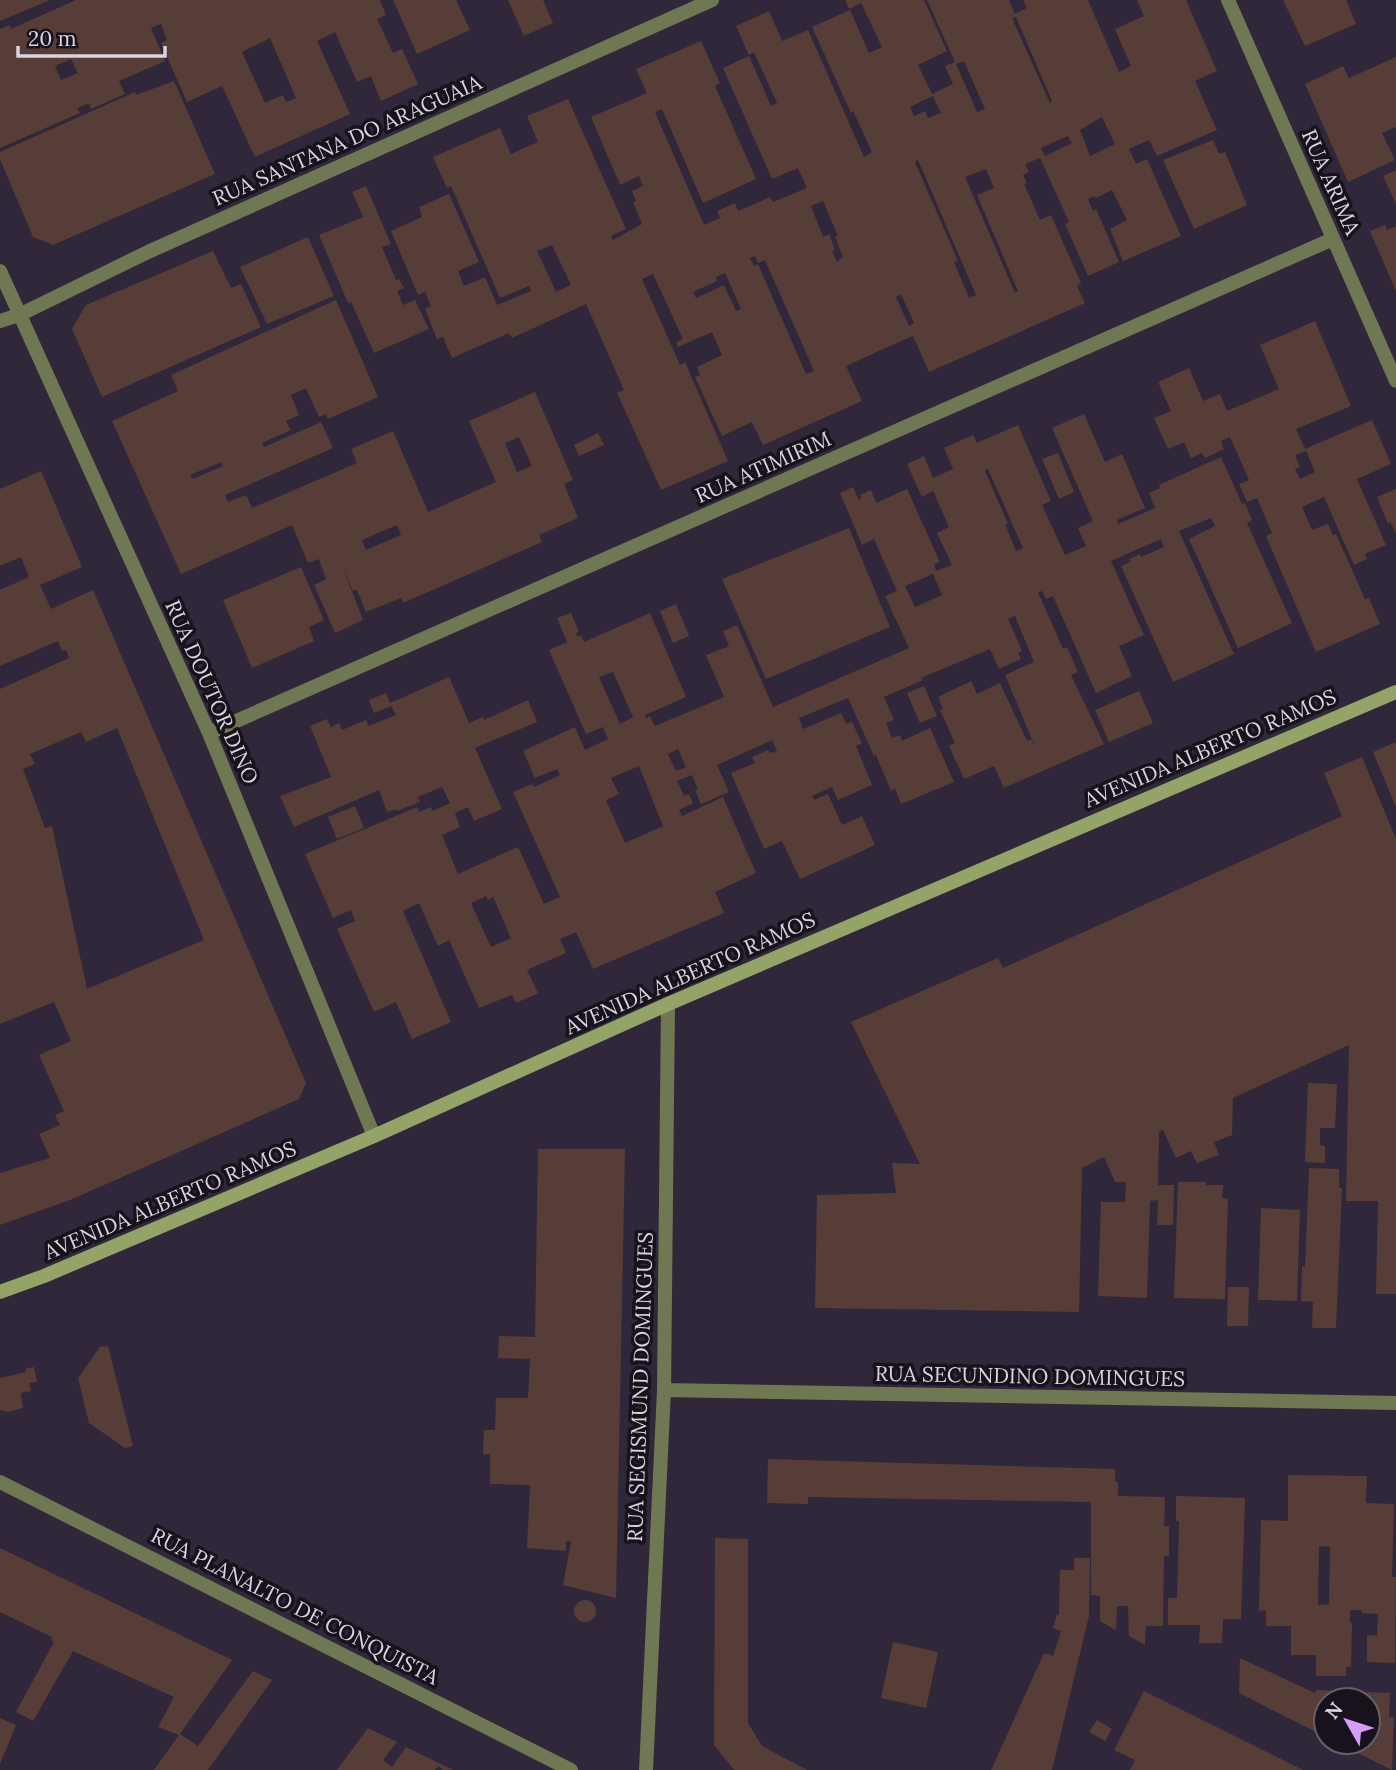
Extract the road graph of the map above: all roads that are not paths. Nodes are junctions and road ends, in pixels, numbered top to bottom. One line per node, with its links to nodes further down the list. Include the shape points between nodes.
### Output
1 (712, 0): 5 (street, RUA SANTANA DO ARAGUAIA, via 148,252)
2 (1228, 0): 3 (street, RUA ARIMA)
3 (1334, 239): 7 (street, RUA ARIMA); 9 (street, RUA ATIMIRIM)
4 (0, 271): 5 (street, RUA DOUTOR DINO)
5 (19, 315): 6 (street, RUA SANTANA DO ARAGUAIA); 9 (street, RUA DOUTOR DINO)
6 (0, 321)
7 (1396, 381)
8 (1396, 692): 10 (main road, AVENIDA ALBERTO RAMOS)
9 (209, 733): 11 (street, RUA DOUTOR DINO)
10 (668, 1004): 11 (main road, AVENIDA ALBERTO RAMOS); 13 (street, RUA SEGISMUND DOMINGUES)
11 (374, 1136): 12 (main road, AVENIDA ALBERTO RAMOS)
12 (0, 1292)
13 (664, 1390): 14 (street, RUA SECUNDINO DOMINGUES); 17 (street, RUA SEGISMUND DOMINGUES)
14 (1396, 1404)
15 (0, 1482): 16 (street, RUA PLANALTO DE CONQUISTA)
16 (571, 1770)
17 (646, 1770)

